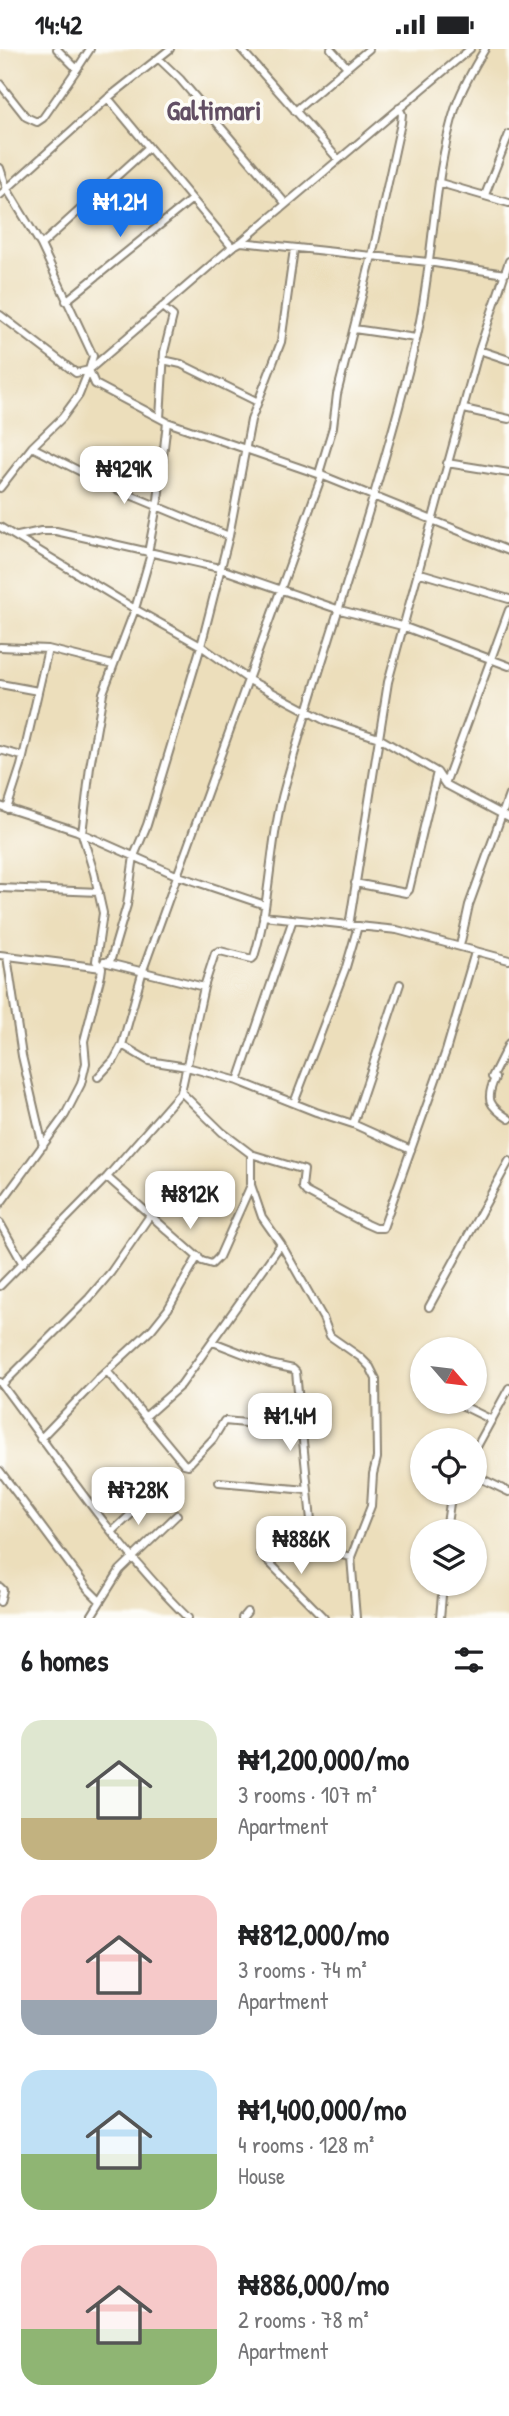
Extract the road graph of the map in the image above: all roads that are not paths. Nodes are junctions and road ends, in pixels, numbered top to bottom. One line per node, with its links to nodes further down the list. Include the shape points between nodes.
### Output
1 (57, 49): 11 (street)
2 (90, 49): 11 (street)
3 (170, 49): 9 (street)
4 (241, 49): 15 (street)
5 (331, 49): 10 (street)
6 (369, 49): 10 (street)
7 (470, 49): 14 (street)
8 (485, 49): 20 (street, via 455,108)
9 (159, 59): 13 (street); 26 (street)
10 (347, 67): 15 (street)
11 (76, 69): 12 (street, via 37,123 26,117)
12 (0, 84)
13 (108, 98): 17 (street); 21 (street)
14 (399, 108): 18 (street); 31 (street, via 401,123)
15 (295, 111): 18 (street)
16 (509, 134): 23 (street)
17 (149, 147): 24 (street); 28 (street)
18 (338, 159): 26 (street)
19 (0, 168): 21 (street)
20 (440, 183): 23 (street); 33 (street)
21 (8, 189): 22 (street); 28 (street)
22 (0, 195)
23 (485, 195): 25 (street)
24 (191, 199): 29 (street); 35 (street)
25 (509, 203)
26 (286, 204): 27 (street)
27 (241, 242): 29 (street); 30 (street)
28 (41, 245): 35 (street)
29 (232, 247): 36 (street)
30 (294, 249): 31 (street); 44 (street, via 281,342)
31 (372, 256): 33 (street); 38 (street)
32 (509, 261): 34 (street)
33 (428, 263): 34 (street); 39 (street)
34 (505, 274): 40 (street)
35 (66, 301): 43 (street, via 93,356)
36 (162, 307): 41 (street, via 173,316); 43 (street)
37 (0, 315): 43 (street, via 76,373)
38 (354, 329): 39 (street); 52 (street)
39 (416, 338): 54 (street)
40 (479, 349): 42 (street); 45 (street)
41 (163, 360): 44 (street, via 181,364); 47 (street)
42 (509, 360)
43 (89, 370): 47 (street, via 95,384); 48 (street, via 79,395 62,418)
44 (258, 402): 49 (street)
45 (464, 409): 46 (street); 50 (street)
46 (509, 419)
47 (163, 420): 49 (street); 55 (street)
48 (32, 447): 53 (street); 55 (street)
49 (246, 449): 52 (street); 59 (street)
50 (447, 463): 51 (street); 56 (street)
51 (509, 473)
52 (321, 475): 54 (street); 64 (street)
53 (0, 488)
54 (372, 497): 56 (street); 67 (street)
55 (158, 505): 59 (street); 61 (street)
56 (431, 520): 60 (street); 63 (street)
57 (0, 527): 58 (street)
58 (18, 536): 61 (street, via 56,531); 66 (street)
59 (229, 536): 62 (street)
60 (509, 551)
61 (148, 553): 62 (street); 66 (street)
62 (221, 569): 64 (street); 70 (street)
63 (417, 572): 65 (street); 69 (street)
64 (282, 589): 67 (street); 76 (street)
65 (509, 599)
66 (135, 609): 70 (street); 74 (street)
67 (340, 610): 69 (street); 79 (street)
68 (509, 610): 73 (street)
69 (402, 626): 73 (street); 80 (street)
70 (201, 646): 76 (street); 90 (street)
71 (0, 647): 72 (street)
72 (48, 649): 74 (street); 78 (street)
73 (491, 660): 75 (street); 84 (street)
74 (113, 665): 89 (street, via 96,724)
75 (509, 666)
76 (249, 680): 79 (street); 91 (street)
77 (0, 684): 78 (street)
78 (38, 691): 82 (street)
79 (307, 711): 80 (street); 95 (street, via 274,833)
80 (379, 738): 83 (street); 92 (street)
81 (0, 750): 82 (street)
82 (22, 756): 86 (street)
83 (438, 772): 84 (street); 92 (street, via 409,890)
84 (445, 784): 87 (street)
85 (509, 795): 87 (street)
86 (4, 807): 89 (street)
87 (501, 814): 88 (street); 100 (street, via 469,905)
88 (509, 818)
89 (82, 834): 90 (street); 94 (street)
90 (134, 856): 91 (street); 104 (street, via 127,905 111,959)
91 (176, 875): 95 (street); 105 (street)
92 (355, 883): 98 (street)
93 (0, 888): 94 (street)
94 (99, 892): 104 (street, via 103,913 96,961)
95 (265, 905): 96 (street)
96 (263, 916): 97 (street); 107 (street, via 254,957 215,953)
97 (293, 919): 98 (street); 112 (street)
98 (349, 926): 99 (street)
99 (358, 926): 100 (street, via 397,930); 114 (street)
100 (460, 946): 101 (street)
101 (475, 952): 103 (street); 118 (street)
102 (4, 955): 104 (street); 117 (street)
103 (509, 960)
104 (104, 965): 105 (street); 117 (street, via 84,1041 86,1063 81,1084)
105 (143, 970): 107 (street); 109 (street)
106 (400, 984): 116 (street)
107 (204, 987): 110 (street)
108 (509, 1043): 115 (street, via 488,1094 497,1111)
109 (122, 1045): 110 (street, via 149,1061); 111 (street)
110 (187, 1067): 112 (street); 113 (street)
111 (98, 1077)
112 (238, 1081): 114 (street)
113 (181, 1092): 119 (street); 121 (street)
114 (294, 1103): 116 (street)
115 (509, 1119)
116 (352, 1124): 118 (street)
117 (43, 1146): 123 (street)
118 (411, 1150): 119 (street, via 386,1222 375,1228 306,1192 302,1187 304,1170)
119 (251, 1154): 122 (street)
120 (509, 1161): 130 (street)
121 (107, 1177): 124 (street); 128 (street)
122 (251, 1185): 126 (street, via 262,1217); 127 (street, via 219,1257 212,1264)
123 (0, 1204)
124 (151, 1214): 127 (street); 133 (street, via 89,1298)
125 (0, 1223): 128 (street)
126 (281, 1244): 131 (street); 151 (street, via 330,1336 360,1357 376,1379 377,1458 371,1506)
127 (198, 1256): 132 (street, via 168,1309)
128 (23, 1264): 129 (street)
129 (0, 1286)
130 (429, 1307)
131 (213, 1342): 136 (street, via 181,1385); 138 (street, via 293,1369)
132 (107, 1371): 136 (street); 140 (street)
133 (1, 1383): 140 (street)
134 (509, 1388): 137 (street)
135 (480, 1414): 137 (street)
136 (146, 1416): 138 (street, via 188,1465 224,1421)
137 (492, 1420): 139 (street)
138 (301, 1428): 144 (street)
139 (487, 1429)
140 (40, 1439): 148 (street)
141 (0, 1471): 154 (street)
142 (487, 1481): 145 (street)
143 (219, 1482): 144 (street)
144 (307, 1490): 151 (street, via 314,1546)
145 (509, 1492)
146 (144, 1502): 148 (street)
147 (177, 1514): 150 (street)
148 (113, 1531): 150 (street)
149 (260, 1553): 158 (street)
150 (134, 1557): 154 (street); 157 (street)
151 (351, 1557): 159 (street)
152 (0, 1587): 155 (street)
153 (442, 1596): 160 (street)
154 (100, 1601): 156 (street)
155 (0, 1602)
156 (90, 1618)
157 (188, 1618)
158 (324, 1618)
159 (356, 1618)
160 (440, 1618)

